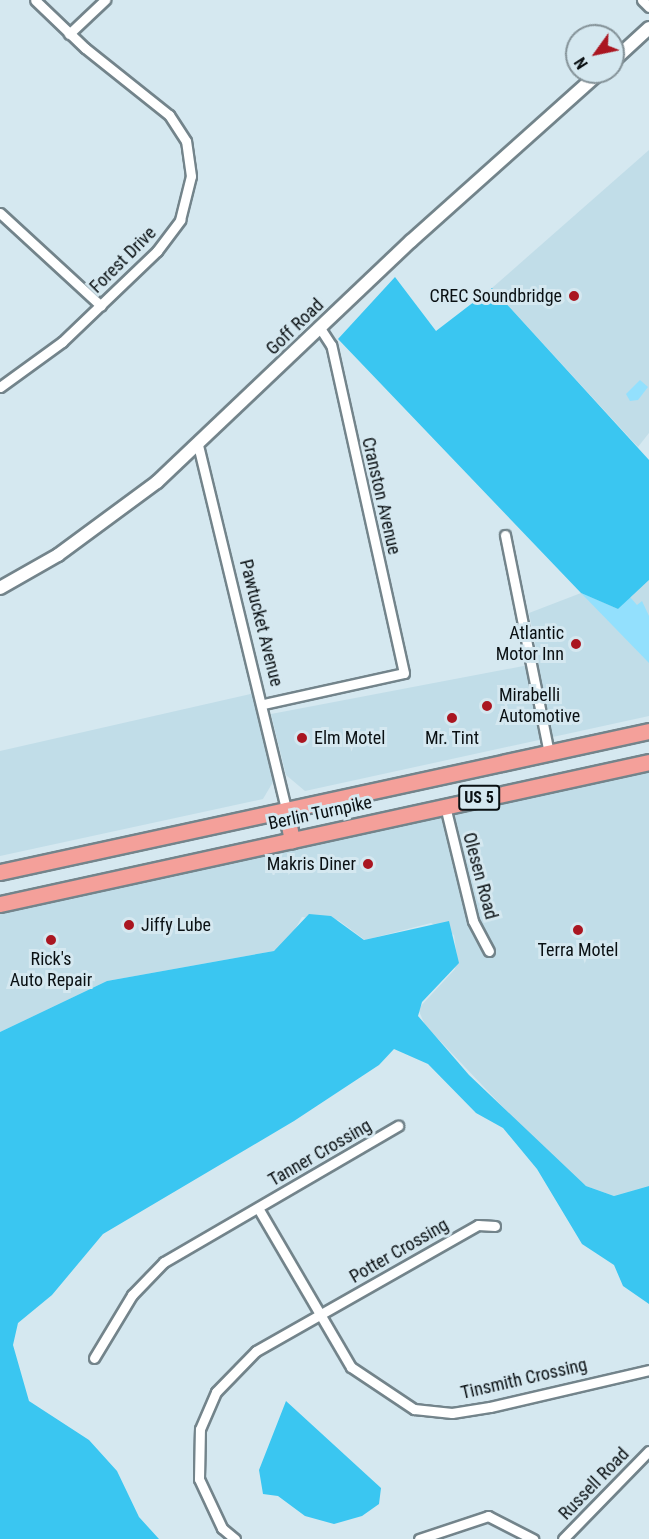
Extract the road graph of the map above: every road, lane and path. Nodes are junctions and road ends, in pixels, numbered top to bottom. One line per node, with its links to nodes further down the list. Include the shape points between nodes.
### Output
1 (35, 0): 6 (street, Forest Drive)
2 (105, 0): 6 (street)
3 (642, 0): 4 (street)
4 (649, 7)
5 (649, 28): 7 (street)
6 (69, 34): 10 (street, Forest Drive, via 169,114 190,158 186,204 177,227)
7 (625, 49)
8 (587, 84): 11 (street, Goff Road)
9 (0, 213): 10 (street)
10 (101, 306): 12 (street, Forest Drive, via 52,351)
11 (320, 328): 13 (street, Goff Road); 16 (street, Cranston Avenue, via 331,345 404,673)
12 (0, 387)
13 (198, 445): 15 (street, Goff Road, via 109,520); 16 (street, Pawtucket Avenue)
14 (505, 534): 18 (street)
15 (0, 588)
16 (264, 704): 21 (street, Pawtucket Avenue)
17 (649, 730): 18 (highway, Berlin Turnpike / US 5)
18 (549, 753): 21 (highway, Berlin Turnpike / US 5)
19 (649, 762): 20 (highway, Berlin Turnpike / US 5)
20 (445, 806): 22 (highway, Berlin Turnpike / US 5); 25 (street, Olesen Road, via 473,921)
21 (286, 810): 22 (highway); 23 (highway, Berlin Turnpike / US 5)
22 (292, 840): 24 (highway, Berlin Turnpike / US 5)
23 (0, 872)
24 (0, 904)
25 (489, 951)
26 (398, 1126): 27 (street, Tanner Crossing)
27 (258, 1208): 29 (street, Tinsmith Crossing); 30 (street, Tanner Crossing, via 164,1262 132,1295)
28 (495, 1226): 29 (street, Potter Crossing, via 478,1226)
29 (322, 1314): 31 (street, Tinsmith Crossing, via 351,1367 414,1409 452,1413 490,1407); 33 (street, Potter Crossing, via 256,1351 216,1392 200,1429 198,1479 222,1528)
30 (94, 1358)
31 (649, 1370)
32 (649, 1451): 36 (street, Russell Road)
33 (235, 1539)
34 (419, 1539): 35 (street, via 488,1516)
35 (533, 1539)
36 (563, 1539)

